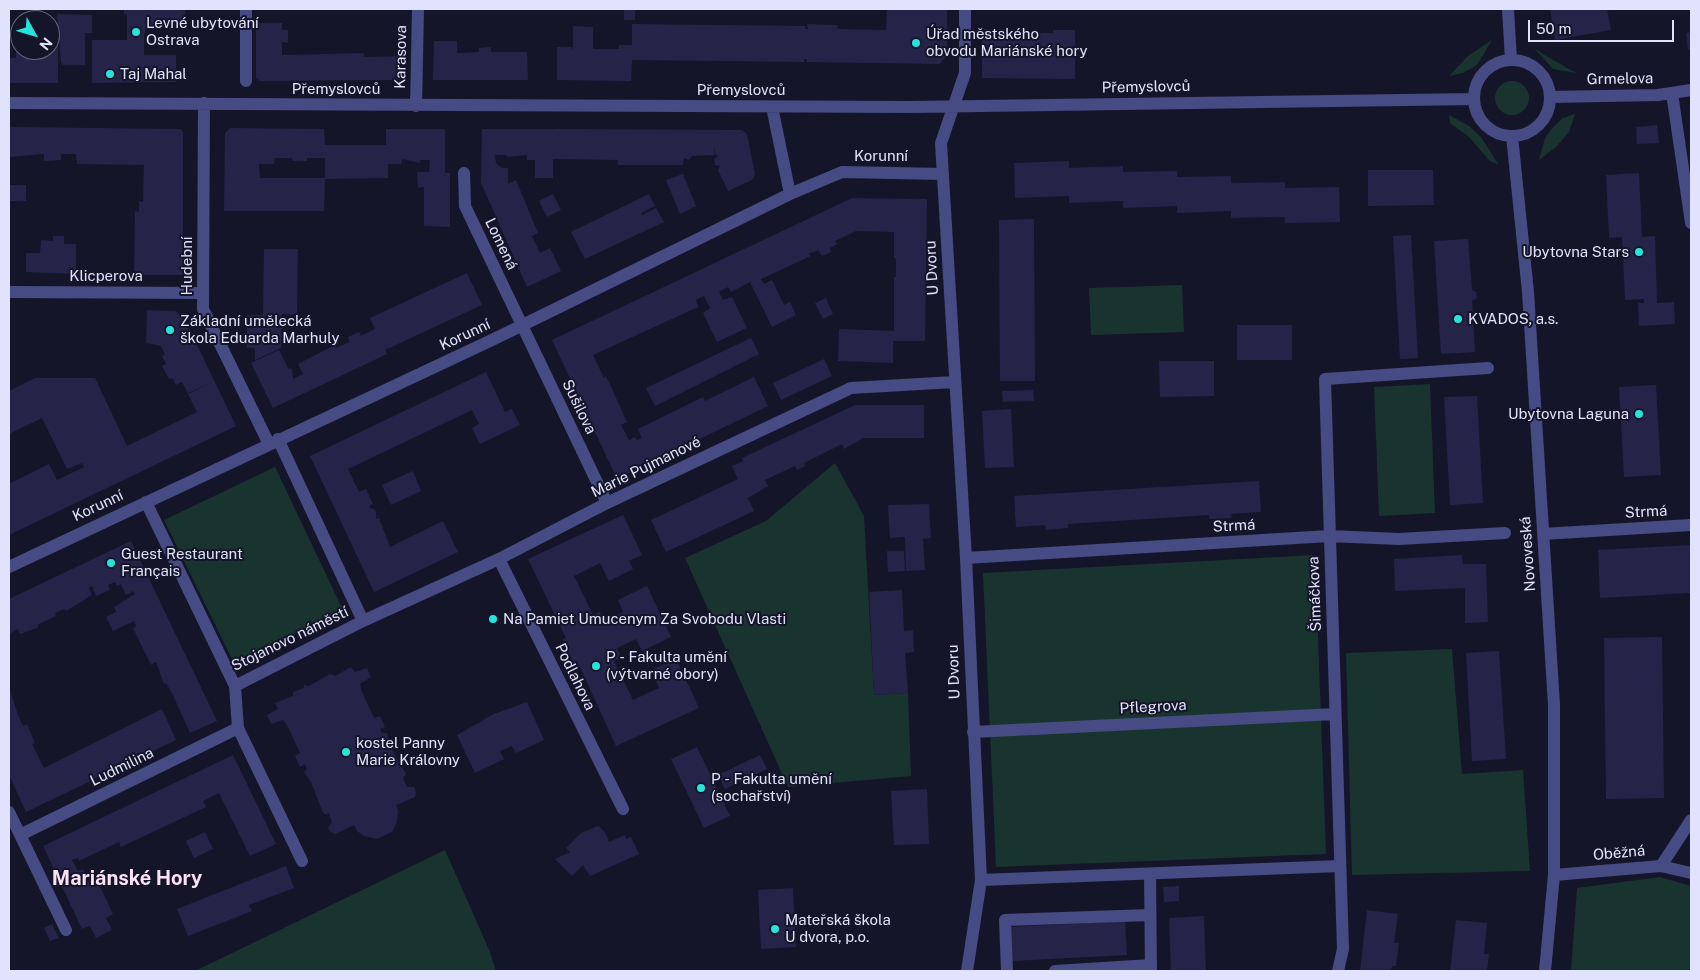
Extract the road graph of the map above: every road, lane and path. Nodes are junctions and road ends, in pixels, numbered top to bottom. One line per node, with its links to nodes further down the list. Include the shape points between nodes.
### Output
1 (246, 9): 6 (street)
2 (418, 9): 13 (street, Karasova)
3 (965, 9): 14 (street, U Dvoru, via 965,73)
4 (1508, 9): 5 (street)
5 (1511, 60): 9 (street, via 1526,63 1538,71 1547,83); 10 (street, via 1496,63 1484,72 1476,84)
6 (246, 81)
7 (1691, 90): 8 (street, Grmelova)
8 (1672, 93): 9 (street, Grmelova); 20 (street)
9 (1550, 98): 16 (street, via 1547,112 1539,124 1527,133)
10 (1474, 99): 14 (street, Přemyslovců); 16 (street, via 1477,114 1485,126 1498,134)
11 (9, 103): 12 (street, Přemyslovců)
12 (204, 104): 13 (street, Přemyslovců); 22 (street, Hudební)
13 (416, 106): 15 (street, Přemyslovců)
14 (952, 106): 15 (street, Přemyslovců); 18 (street, U Dvoru, via 941,143)
15 (772, 107): 19 (street)
16 (1512, 136): 31 (street, Novoveská, via 1526,272)
17 (464, 173): 23 (street, Lomená, via 465,206)
18 (943, 174): 19 (street, Korunní, via 842,172); 25 (street, U Dvoru)
19 (790, 194): 23 (street, Korunní)
20 (1691, 223)
21 (9, 292): 22 (street, Klicperova)
22 (203, 293): 26 (street, Hudební, via 203,308)
23 (522, 326): 26 (street, Korunní); 28 (street, Sušilova)
24 (1488, 368): 32 (street, Šimáčkova, via 1325,378)
25 (954, 382): 28 (street, Marie Pujmanové, via 851,388); 33 (street, U Dvoru)
26 (273, 441): 27 (street, Korunní); 36 (street, Stojanovo náměstí)
27 (146, 502): 35 (street, Korunní); 37 (street, Stojanovo náměstí)
28 (607, 503): 34 (street, Marie Pujmanové)
29 (1691, 525): 31 (street, Strmá)
30 (1505, 533): 32 (street, Strmá, via 1399,539)
31 (1543, 534): 50 (street, Novoveská, via 1554,705)
32 (1329, 536): 33 (street, Strmá); 38 (street, Šimáčkova)
33 (966, 558): 40 (street, U Dvoru)
34 (499, 559): 36 (street, Marie Pujmanové); 41 (street, Podlahova)
35 (9, 567)
36 (363, 621): 37 (street, Stojanovo náměstí)
37 (235, 686): 39 (street)
38 (1335, 714): 40 (street, Pflegrova); 46 (street, Šimáčkova)
39 (238, 728): 44 (street, Ludmilina); 45 (street)
40 (973, 732): 51 (street, U Dvoru)
41 (622, 809)
42 (9, 812): 44 (street)
43 (1691, 820): 47 (street, Oběžná)
44 (20, 834): 53 (street)
45 (302, 862)
46 (1340, 866): 49 (street); 58 (street, Šimáčkova, via 1343,949)
47 (1661, 866): 48 (street); 50 (street, Oběžná)
48 (1691, 873)
49 (1150, 874): 51 (street); 52 (street)
50 (1554, 875): 59 (street, Novoveská)
51 (981, 880): 55 (street, U Dvoru)
52 (1149, 915): 54 (street); 56 (street, via 1005,920)
53 (66, 930)
54 (1151, 968): 57 (street)
55 (967, 971)
56 (1007, 971)
57 (1056, 971)
58 (1338, 971)
59 (1545, 971)

